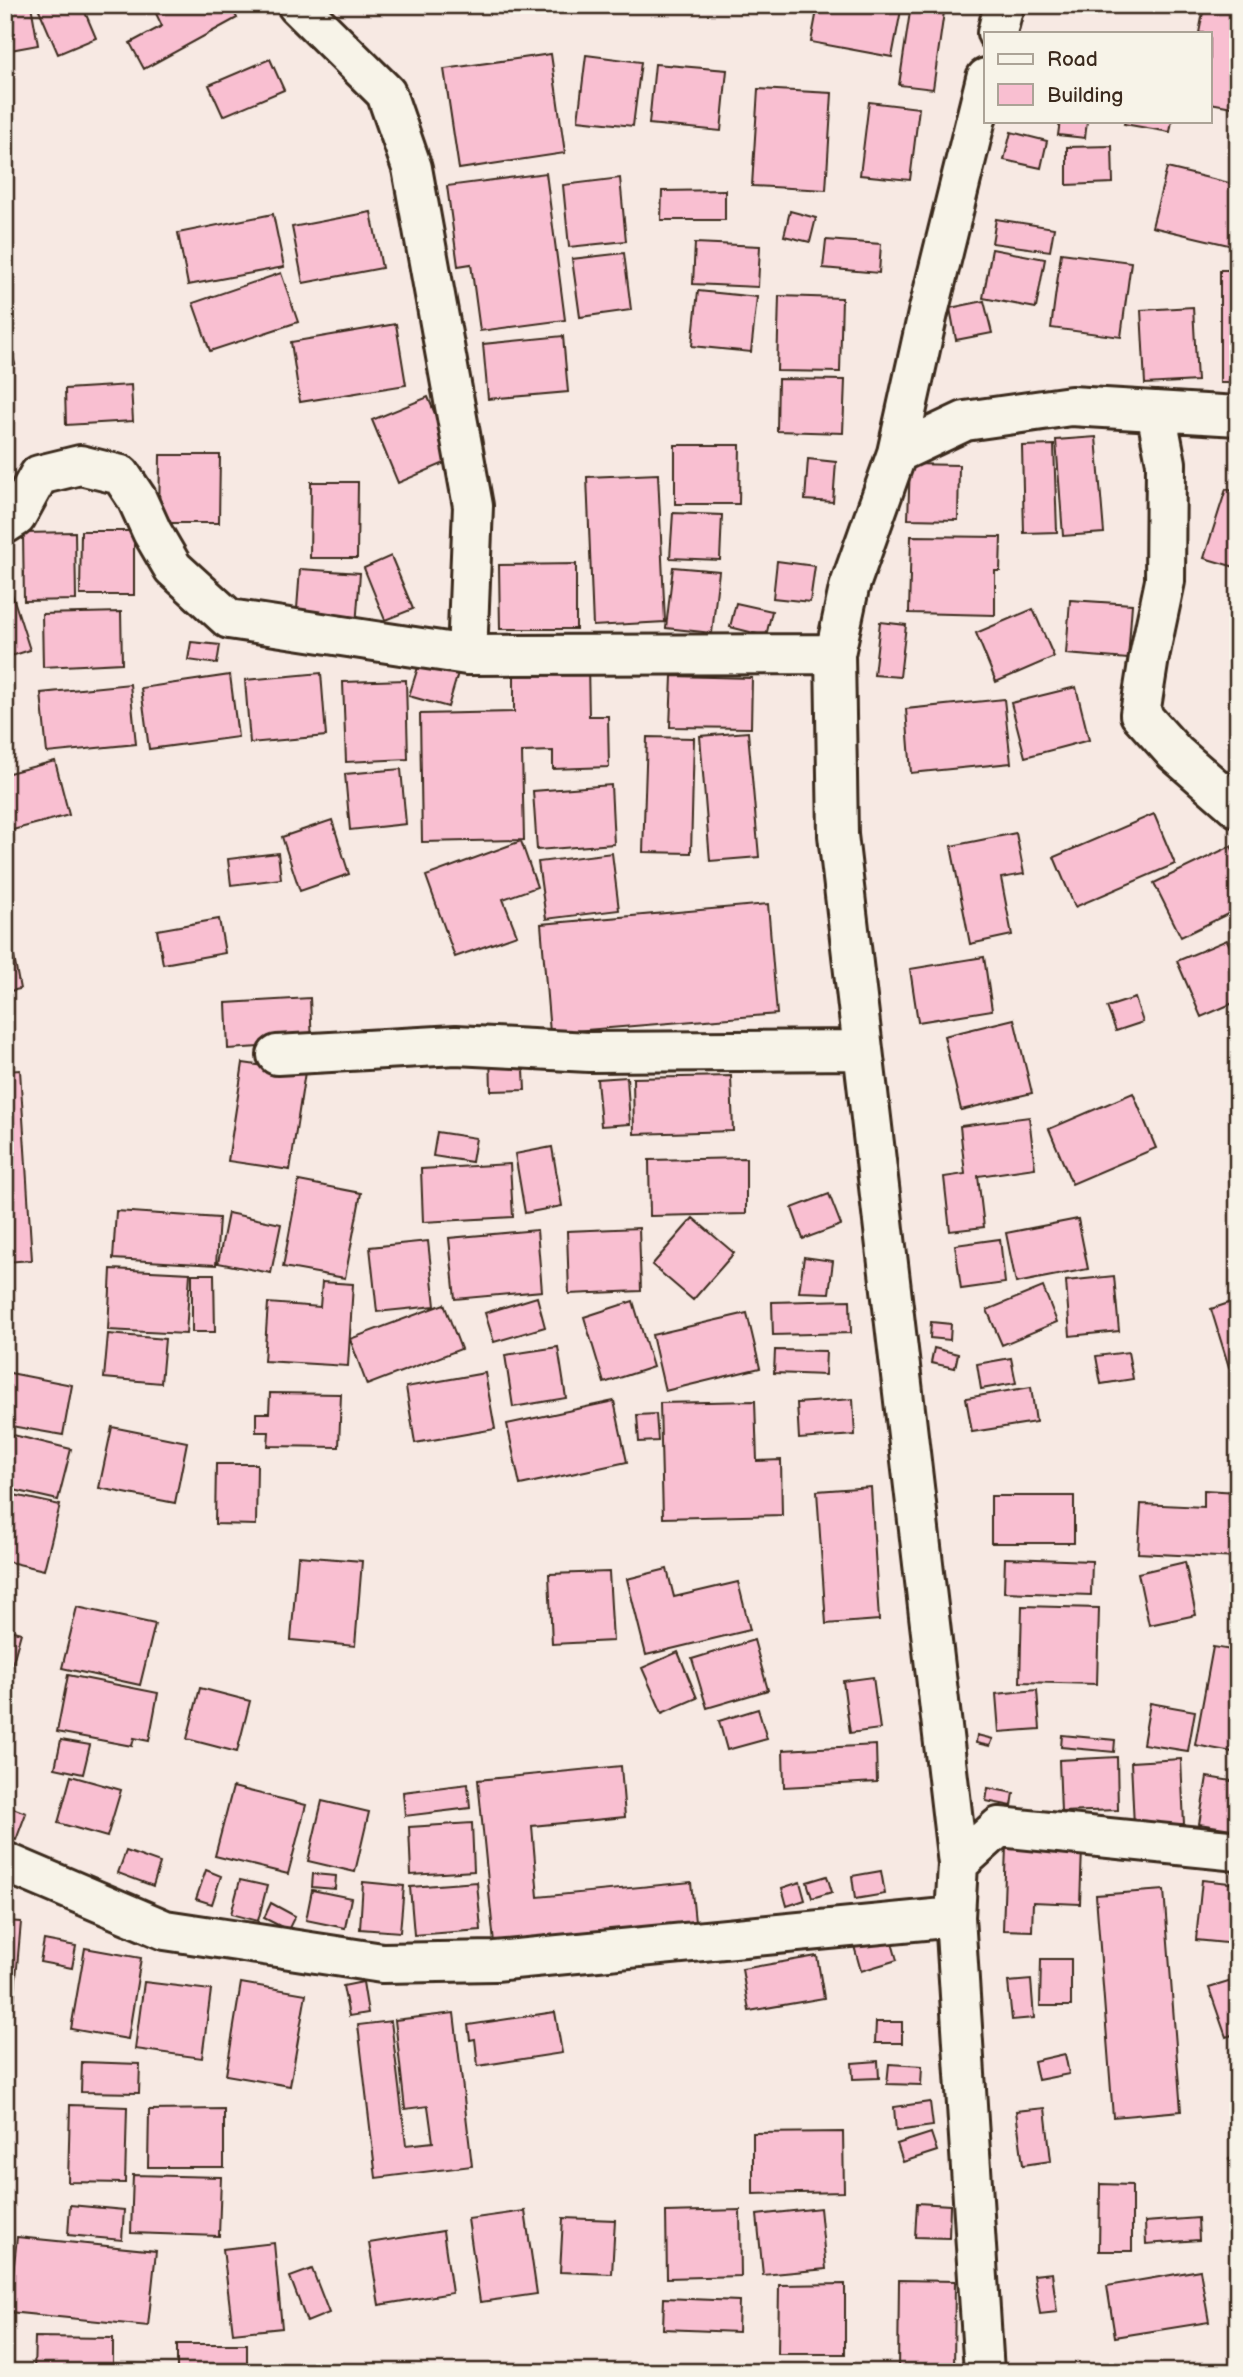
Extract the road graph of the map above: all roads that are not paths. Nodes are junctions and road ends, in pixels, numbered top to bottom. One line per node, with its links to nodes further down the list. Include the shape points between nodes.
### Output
1 (297, 5): 10 (street, via 386,93 412,168 472,506)
2 (1003, 5): 3 (street)
3 (997, 32)
4 (984, 86): 7 (street)
5 (1156, 411): 6 (street); 7 (street, via 1070,406 965,421); 11 (street, via 1166,463 1165,581 1140,714 1175,753)
6 (1238, 416)
7 (897, 453): 9 (street, via 849,588)
8 (5, 524): 10 (street, via 16,517 39,475 80,465 121,475 173,568 229,619)
9 (835, 653): 10 (street); 12 (street, via 838,835)
10 (467, 655)
11 (1238, 808)
12 (863, 1050): 13 (street, via 589,1052 456,1045); 16 (street)
13 (276, 1055)
14 (1238, 1851): 16 (street, via 999,1827)
15 (5, 1863): 17 (street, via 165,1930 382,1963 495,1961)
16 (958, 1864): 17 (street)
17 (955, 1917): 18 (street)
18 (984, 2372)

